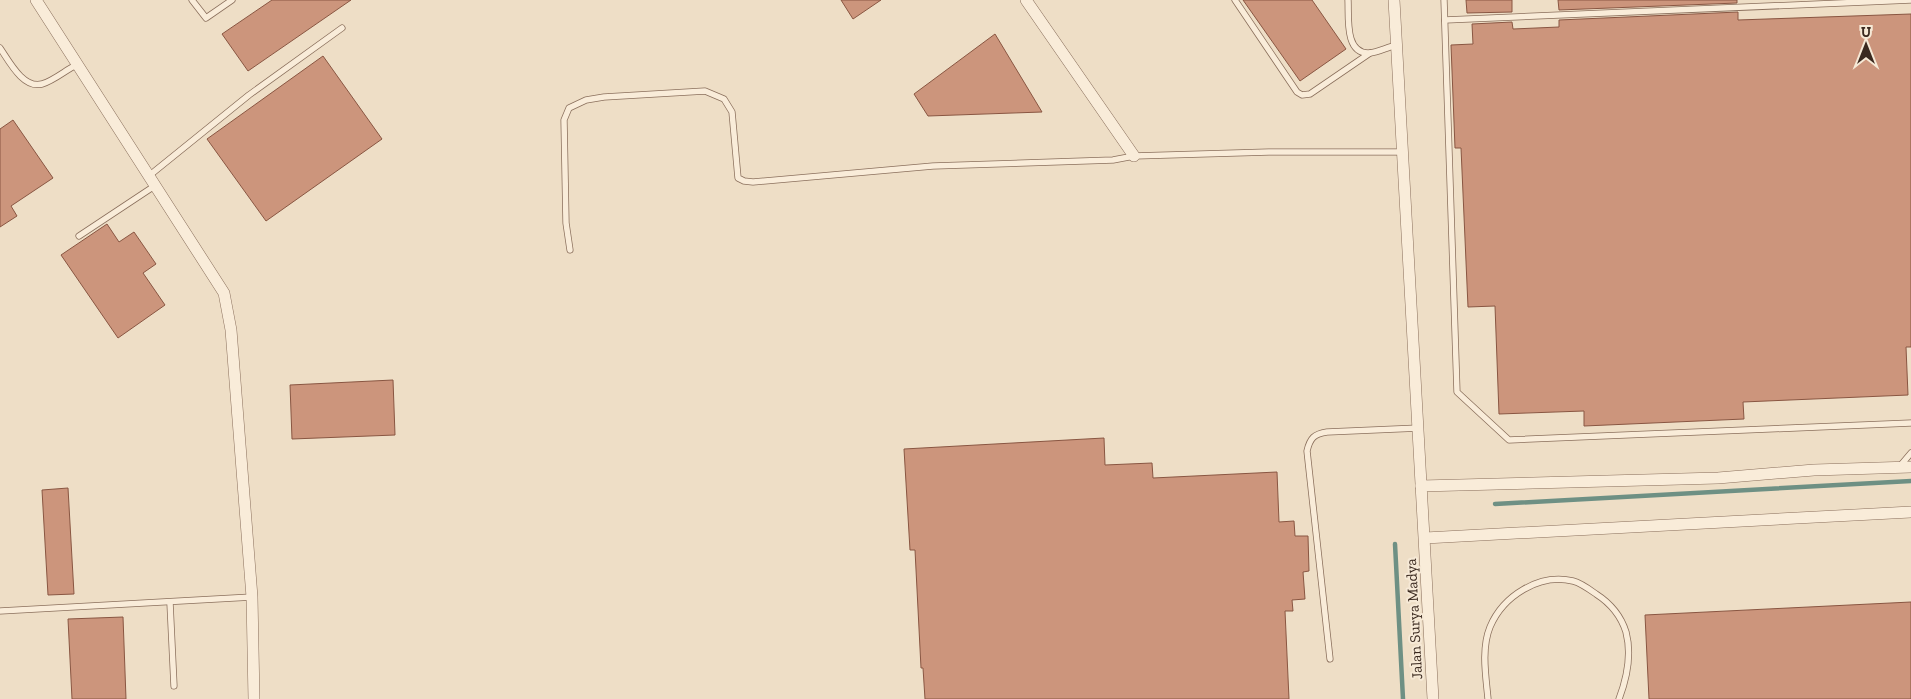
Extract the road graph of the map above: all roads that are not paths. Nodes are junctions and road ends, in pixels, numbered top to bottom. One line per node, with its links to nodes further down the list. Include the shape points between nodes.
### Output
1 (36, 0): 15 (street)
2 (192, 0): 3 (lane, via 206,18)
3 (232, 0)
4 (1026, 0): 17 (street)
5 (1236, 0): 14 (lane, via 1302,95 1310,94)
6 (1348, 0): 14 (lane, via 1350,39 1362,52)
7 (1394, 0): 12 (street, Jalan Surya Madya)
8 (1444, 0): 10 (lane)
9 (1911, 0): 10 (lane)
10 (1445, 20): 22 (lane, via 1457,392 1509,440)
11 (342, 28): 18 (lane)
12 (1397, 45): 14 (lane); 16 (street, Jalan Surya Madya)
13 (0, 48): 15 (lane, via 12,66 32,84 42,84)
14 (1370, 53)
15 (76, 65): 18 (street)
16 (1404, 152): 17 (lane); 23 (street, Jalan Surya Madya)
17 (1134, 156): 21 (lane, via 1113,160 933,166 744,181 738,178 732,112 724,100 706,91 604,97 586,100 570,108 564,120 566,223)
18 (150, 174): 19 (street)
19 (156, 185): 20 (lane); 30 (street, via 224,292 231,330)
20 (79, 236)
21 (570, 250)
22 (1911, 423)
23 (1419, 428): 27 (street, Jalan Surya Madya); 33 (lane, via 1327,432 1316,434 1310,440 1307,451)
24 (1911, 452): 26 (lane)
25 (1911, 467): 26 (street)
26 (1899, 468): 27 (street, via 1814,470 1718,478)
27 (1422, 486): 29 (street, Jalan Surya Madya)
28 (1911, 512): 29 (street)
29 (1425, 538): 36 (street, Jalan Surya Madya)
30 (252, 597): 31 (lane); 35 (street)
31 (170, 602): 32 (lane); 34 (lane)
32 (0, 611)
33 (1330, 660)
34 (174, 686)
35 (254, 699)
36 (1433, 699)
37 (1488, 699): 38 (lane, via 1486,652 1494,619 1514,594 1543,581 1573,581 1608,602 1621,620 1629,657 1628,673)
38 (1619, 699)

